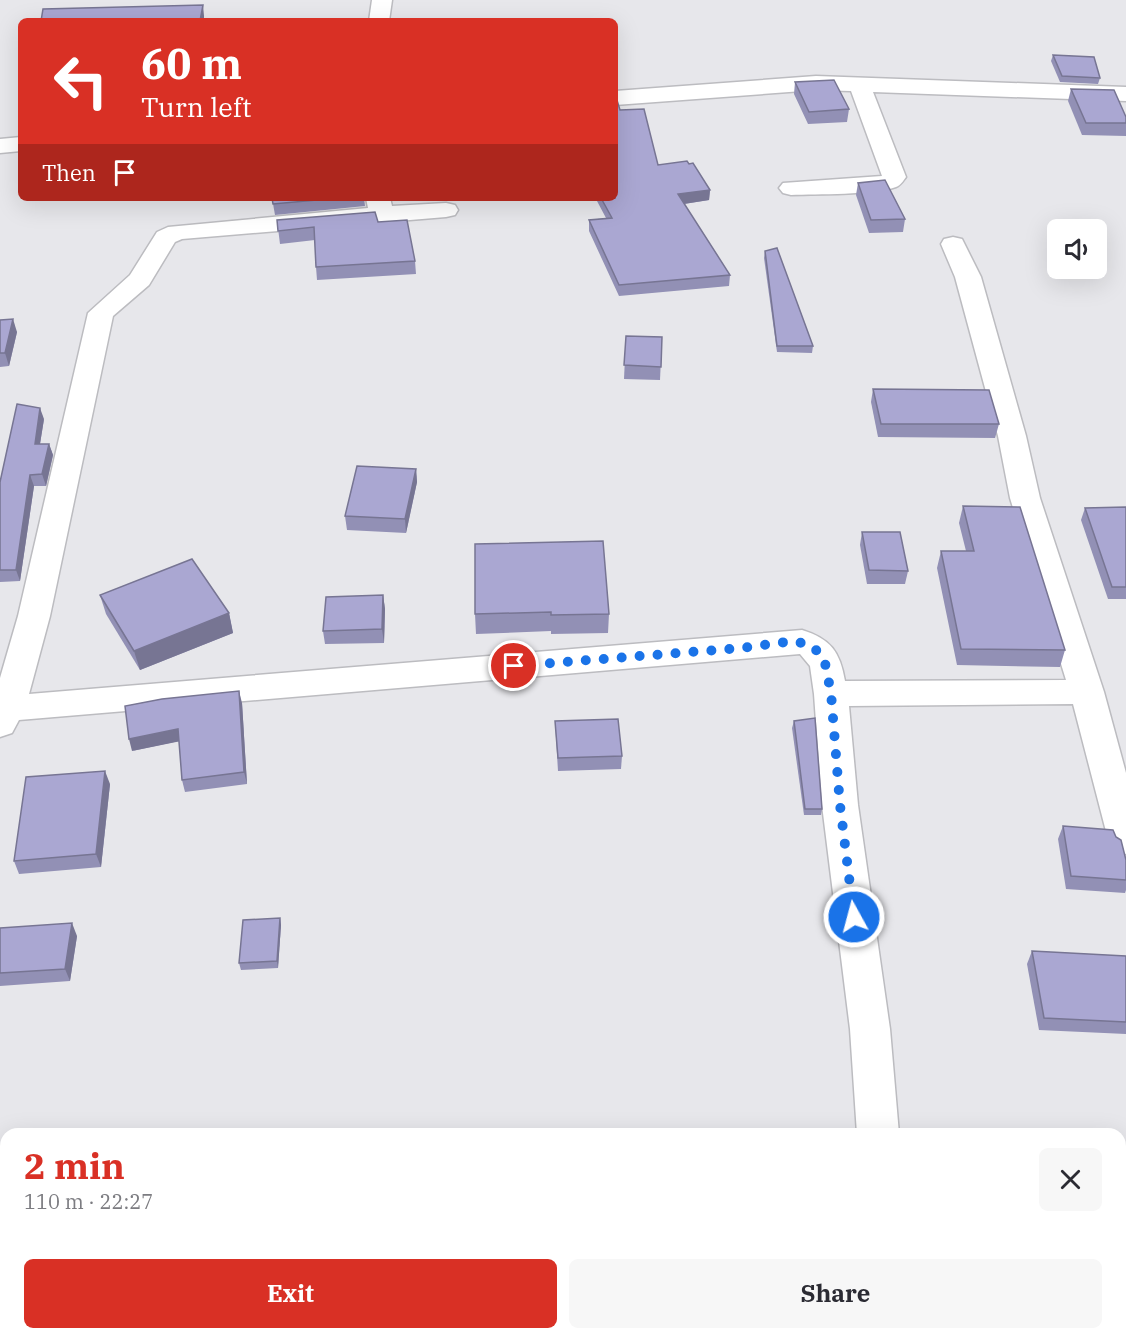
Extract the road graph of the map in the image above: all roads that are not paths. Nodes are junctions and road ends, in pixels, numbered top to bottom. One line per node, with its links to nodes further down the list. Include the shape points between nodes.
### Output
1 (382, 0): 2 (street)
2 (379, 18)
3 (859, 84): 4 (street); 5 (street, via 807,83); 8 (street, via 894,177 880,183)
4 (1126, 94)
5 (618, 98)
6 (18, 144): 7 (street)
7 (0, 146)
8 (791, 188)
9 (380, 206): 10 (street); 14 (street, via 177,232 166,237 140,280 101,313 34,616)
10 (446, 210)
11 (953, 244): 12 (street, via 968,277 1025,498)
12 (1087, 692): 13 (street); 15 (street)
13 (831, 693): 14 (street, via 824,658 811,645 793,641); 16 (street, via 844,838 870,1029)
14 (4, 716)
15 (1126, 839)
16 (878, 1128)

